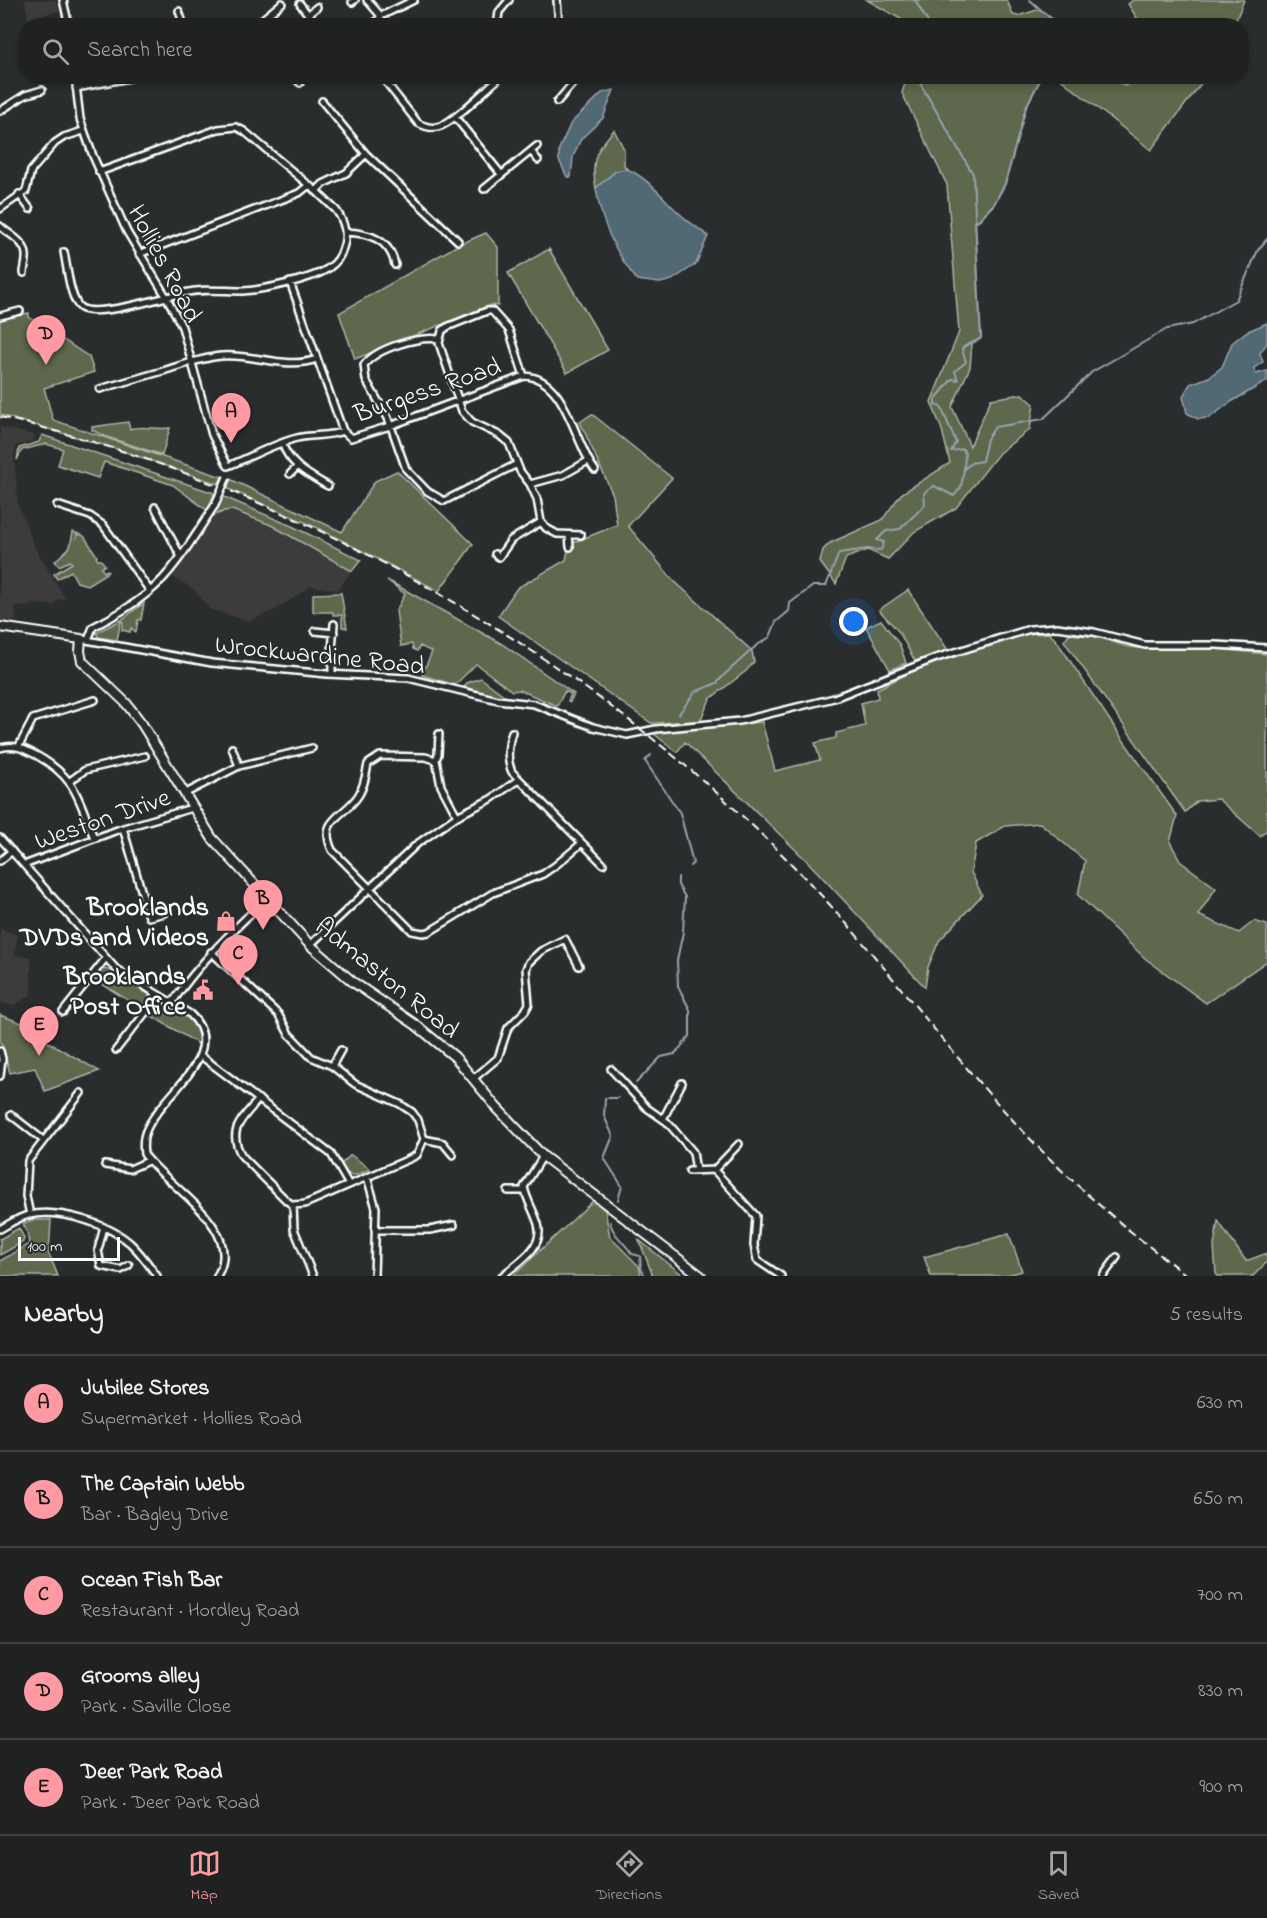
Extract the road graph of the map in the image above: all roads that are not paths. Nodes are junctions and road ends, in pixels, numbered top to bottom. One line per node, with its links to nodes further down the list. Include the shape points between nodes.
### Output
1 (63, 0): 12 (street)
2 (367, 0): 11 (street)
3 (414, 0): 11 (street)
4 (508, 0): 16 (street)
5 (557, 0): 17 (street)
6 (282, 3): 14 (street)
7 (300, 4): 10 (street)
8 (317, 7): 10 (street)
9 (179, 11): 13 (street)
10 (309, 14): 15 (street)
11 (381, 16)
12 (67, 18)
13 (181, 18)
14 (264, 18)
15 (312, 18)
16 (498, 18)
17 (558, 18)
18 (76, 84): 23 (street, Hollies Road)
19 (99, 84): 23 (street)
20 (387, 84): 28 (street, via 424,127 441,126)
21 (492, 84): 28 (street)
22 (572, 84): 26 (street)
23 (76, 88): 29 (street, Hollies Road)
24 (42, 90): 27 (street, via 25,95)
25 (322, 101): 32 (street)
26 (557, 102)
27 (0, 111)
28 (455, 117): 35 (street)
29 (83, 131): 34 (street, Hollies Road); 39 (street, via 55,143 31,171 26,191)
30 (537, 146): 31 (street)
31 (531, 151): 33 (street); 35 (street)
32 (366, 154): 38 (street, via 346,173); 44 (street)
33 (538, 160)
34 (99, 172): 36 (street, via 218,129 236,127); 46 (street, Hollies Road)
35 (501, 174): 37 (street)
36 (309, 185): 38 (street); 46 (street, via 298,193)
37 (484, 189)
38 (316, 191): 43 (street, via 341,217)
39 (19, 194): 40 (street); 41 (street)
40 (0, 209)
41 (30, 209)
42 (0, 227): 48 (street, via 24,248)
43 (345, 232): 47 (street, via 372,236 393,254); 49 (street, via 342,252 331,267)
44 (458, 241)
45 (64, 252): 50 (street, via 74,299 80,308 105,310)
46 (139, 254): 50 (street, Hollies Road)
47 (395, 265)
48 (24, 273)
49 (290, 282): 50 (street, via 244,291 195,291); 54 (street)
50 (167, 298): 55 (street, Hollies Road, via 182,327)
51 (20, 311): 52 (street)
52 (0, 316)
53 (439, 339): 56 (street, via 447,327 492,311 509,330); 58 (street); 59 (street, via 418,338 374,356 364,365 366,380)
54 (317, 359): 55 (street, via 289,363 222,356); 60 (street)
55 (191, 362): 57 (street); 64 (street, Hollies Road, via 212,435)
56 (524, 376): 58 (street, Burgess Road); 62 (street, via 552,389 574,425)
57 (100, 388)
58 (457, 401): 59 (street, Burgess Road); 63 (street, via 472,422 509,443)
59 (390, 426): 60 (street, Burgess Road, via 355,438); 63 (street, via 406,468 440,500)
60 (343, 431): 61 (street, Burgess Road)
61 (282, 443): 64 (street, Burgess Road); 65 (street)
62 (588, 461): 66 (street); 68 (street, via 563,475)
63 (517, 464): 68 (street)
64 (228, 466): 77 (street, bridge, via 215,506)
65 (297, 467): 67 (street); 69 (street)
66 (595, 470)
67 (290, 474)
68 (530, 484): 72 (street, via 541,511)
69 (328, 486)
70 (57, 504): 78 (street, via 103,525)
71 (155, 507): 77 (street)
72 (541, 522): 74 (street, via 557,534); 76 (street, via 511,540 499,557)
73 (581, 534): 74 (street)
74 (569, 535): 75 (street)
75 (570, 547)
76 (495, 554)
77 (180, 555): 78 (street)
78 (150, 591): 83 (street, via 93,627)
79 (334, 624): 82 (street)
80 (0, 627): 83 (street)
81 (315, 631): 82 (street)
82 (334, 633): 85 (street)
83 (85, 640): 87 (street, Wrockwardine Road, via 212,663); 100 (street, Admaston Road, via 80,651 82,661 142,723)
84 (1267, 648): 87 (street, Wrockwardine Road, via 1145,645 1094,632 1057,627 1030,629 936,658 834,698 740,721 627,735 593,727 534,704 498,700 408,678)
85 (332, 651)
86 (332, 660): 87 (street)
87 (332, 674)
88 (95, 700): 91 (street, via 33,719)
89 (512, 732): 98 (street, via 509,765)
90 (439, 734): 95 (street)
91 (19, 746): 92 (street); 99 (street)
92 (0, 748)
93 (232, 748): 97 (street)
94 (312, 748): 97 (street)
95 (436, 760): 102 (street, via 441,786); 111 (street, via 380,756 373,759 360,794 330,824 327,831 332,850)
96 (141, 765): 99 (street, via 142,757 85,770)
97 (239, 766): 100 (street)
98 (518, 780): 102 (street); 106 (street)
99 (70, 781): 105 (street)
100 (184, 794): 101 (street, Admaston Road)
101 (192, 808): 103 (street, Weston Drive); 112 (street, Admaston Road, via 212,838)
102 (457, 816): 111 (street, via 417,844)
103 (123, 828): 105 (street, Weston Drive); 113 (street, via 148,917)
104 (0, 838): 107 (street)
105 (94, 838): 110 (street, Weston Drive)
106 (582, 843): 109 (street); 111 (street, via 543,874 493,893 429,932 412,931)
107 (12, 851): 108 (street); 110 (street)
108 (0, 861)
109 (603, 864)
110 (24, 865): 116 (street)
111 (371, 890): 114 (street)
112 (267, 898): 114 (street, Admaston Road); 115 (street)
113 (165, 913)
114 (310, 945): 128 (street, Admaston Road, via 455,1057)
115 (211, 952): 119 (street); 125 (street, via 278,1014 289,1034 311,1057)
116 (106, 958): 118 (street); 120 (street)
117 (579, 966): 128 (street, via 566,939 528,962 525,1011 508,1028 498,1058)
118 (156, 994): 119 (street); 122 (street)
119 (172, 1003): 124 (street, via 198,1022 204,1037)
120 (63, 1012)
121 (0, 1050): 127 (street)
122 (116, 1050)
123 (341, 1050): 125 (street)
124 (201, 1056): 131 (street); 140 (street, via 146,1132 144,1154)
125 (332, 1066): 134 (street, via 355,1084 412,1112)
126 (611, 1070): 133 (street, via 646,1108)
127 (0, 1076)
128 (473, 1080): 138 (street, Admaston Road)
129 (682, 1083): 133 (street)
130 (81, 1093): 135 (street)
131 (259, 1099): 145 (street, via 331,1154); 148 (street, via 239,1123 237,1147)
132 (11, 1115): 135 (street)
133 (663, 1119): 143 (street, via 693,1152 693,1171)
134 (424, 1139): 137 (street, via 443,1143); 144 (street, via 417,1155)
135 (43, 1140): 149 (street, via 26,1167)
136 (739, 1144): 143 (street)
137 (453, 1155)
138 (543, 1156): 147 (street, via 526,1181); 165 (street, Admaston Road)
139 (119, 1159): 142 (street)
140 (148, 1161): 142 (street, via 130,1169); 161 (street, via 212,1223 222,1247)
141 (105, 1166): 142 (street)
142 (117, 1168)
143 (714, 1170): 166 (street, via 756,1216 757,1260)
144 (367, 1177): 145 (street); 155 (street, via 376,1208)
145 (349, 1185): 148 (street, via 305,1204)
146 (508, 1191): 147 (street)
147 (525, 1191): 164 (street, via 538,1222 538,1236 533,1249)
148 (293, 1205): 162 (street, via 294,1229)
149 (30, 1215): 153 (street, via 78,1218); 154 (street)
150 (446, 1218): 152 (street)
151 (454, 1225): 152 (street)
152 (447, 1226): 155 (street, via 430,1230)
153 (104, 1227): 158 (street, via 98,1250); 160 (street, via 132,1245)
154 (0, 1229)
155 (375, 1230): 163 (street)
156 (1117, 1257): 167 (street)
157 (129, 1265): 158 (street, via 121,1270)
158 (101, 1266): 159 (street)
159 (96, 1272)
160 (157, 1276)
161 (218, 1276)
162 (313, 1276)
163 (374, 1276)
164 (502, 1276)
165 (701, 1276)
166 (781, 1276)
167 (1103, 1276)

